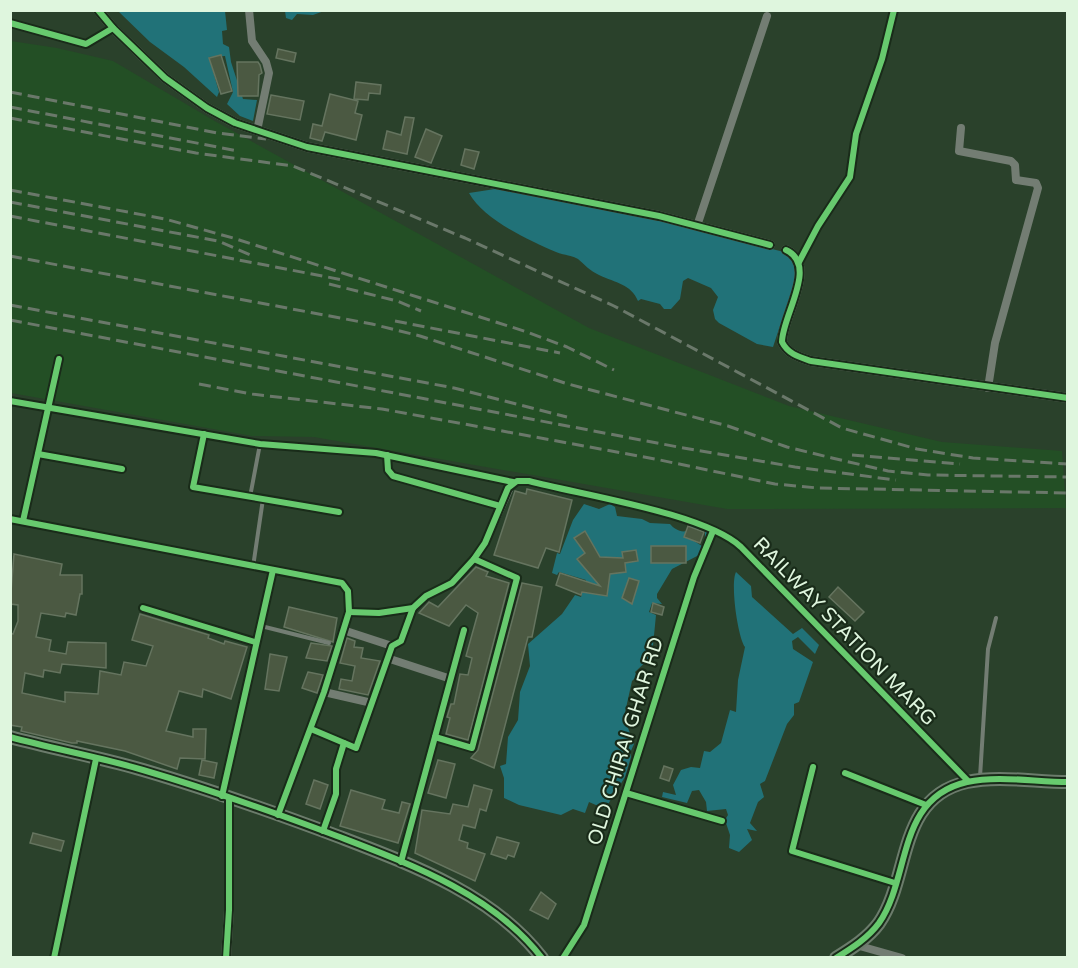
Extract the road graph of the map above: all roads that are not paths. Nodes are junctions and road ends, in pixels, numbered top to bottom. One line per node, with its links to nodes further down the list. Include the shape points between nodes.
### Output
1 (98, 10): 6 (street)
2 (249, 10): 8 (street, via 252,41 269,73)
3 (894, 10): 12 (street, via 856,134 850,177)
4 (767, 16): 9 (street)
5 (10, 23): 6 (street, via 86,44)
6 (113, 28): 8 (street, via 165,78 207,108)
7 (961, 128): 14 (street, via 959,151 1011,161 1016,180 1036,183 1038,188 995,343)
8 (257, 131): 9 (street, via 307,147)
9 (697, 226): 10 (street)
10 (770, 245): 11 (street)
11 (786, 250): 12 (street)
12 (799, 262): 14 (street, via 800,278 782,336 787,351 811,361)
13 (59, 359): 17 (lane)
14 (988, 388): 15 (street)
15 (1068, 398)
16 (10, 401): 17 (lane, RAILWAY STATION MARG)
17 (48, 408): 18 (lane, RAILWAY STATION MARG); 20 (lane)
18 (204, 434): 19 (lane, RAILWAY STATION MARG); 24 (lane, via 193,487)
19 (260, 444): 21 (lane, RAILWAY STATION MARG); 24 (lane)
20 (38, 454): 22 (lane); 29 (lane)
21 (387, 455): 23 (lane, RAILWAY STATION MARG); 26 (lane, via 388,470 393,476)
22 (122, 469)
23 (513, 483): 26 (street); 30 (lane, RAILWAY STATION MARG, via 529,481 655,512)
24 (250, 497): 25 (lane)
25 (262, 499): 27 (lane); 32 (lane)
26 (500, 506): 31 (street)
27 (339, 512)
28 (10, 519): 29 (lane)
29 (23, 522): 32 (lane)
30 (713, 531): 55 (lane, RAILWAY STATION MARG, via 741,547); 57 (street, OLD CHIRAI GHAR RD, via 694,577)
31 (474, 559): 36 (street, via 452,583 426,596); 51 (street, via 517,578 472,748)
32 (253, 567): 33 (lane)
33 (273, 570): 34 (lane); 39 (street)
34 (342, 583): 37 (street, via 351,603)
35 (143, 608): 42 (street)
36 (413, 608): 37 (street); 44 (street, via 401,641)
37 (349, 612): 40 (street)
38 (996, 618): 55 (lane, via 988,649)
39 (260, 626): 42 (street); 43 (lane)
40 (344, 630): 44 (street); 47 (street)
41 (464, 630): 46 (street)
42 (255, 642): 58 (street)
43 (329, 643)
44 (392, 646): 45 (street)
45 (387, 658): 46 (street); 48 (street)
46 (451, 679): 51 (street)
47 (324, 692): 48 (street); 49 (street)
48 (372, 703): 49 (street, via 356,748)
49 (311, 729): 60 (street)
50 (10, 736): 52 (highway)
51 (435, 737): 62 (street)
52 (96, 759): 58 (highway); 65 (street)
53 (813, 767): 63 (street, via 792,851)
54 (845, 773): 59 (street)
55 (974, 781): 56 (highway); 59 (highway, via 954,786)
56 (1068, 782)
57 (626, 793): 61 (street); 68 (street, OLD CHIRAI GHAR RD, via 584,925)
58 (226, 798): 60 (highway); 66 (street)
59 (927, 805): 63 (highway, via 909,837)
60 (278, 815): 62 (highway)
61 (722, 821)
62 (401, 862): 67 (highway, via 480,901)
63 (895, 883): 64 (highway, via 880,922)
64 (856, 945): 69 (highway); 70 (street)
65 (54, 957)
66 (226, 957)
67 (542, 957)
68 (563, 957)
69 (836, 957)
70 (902, 957)

